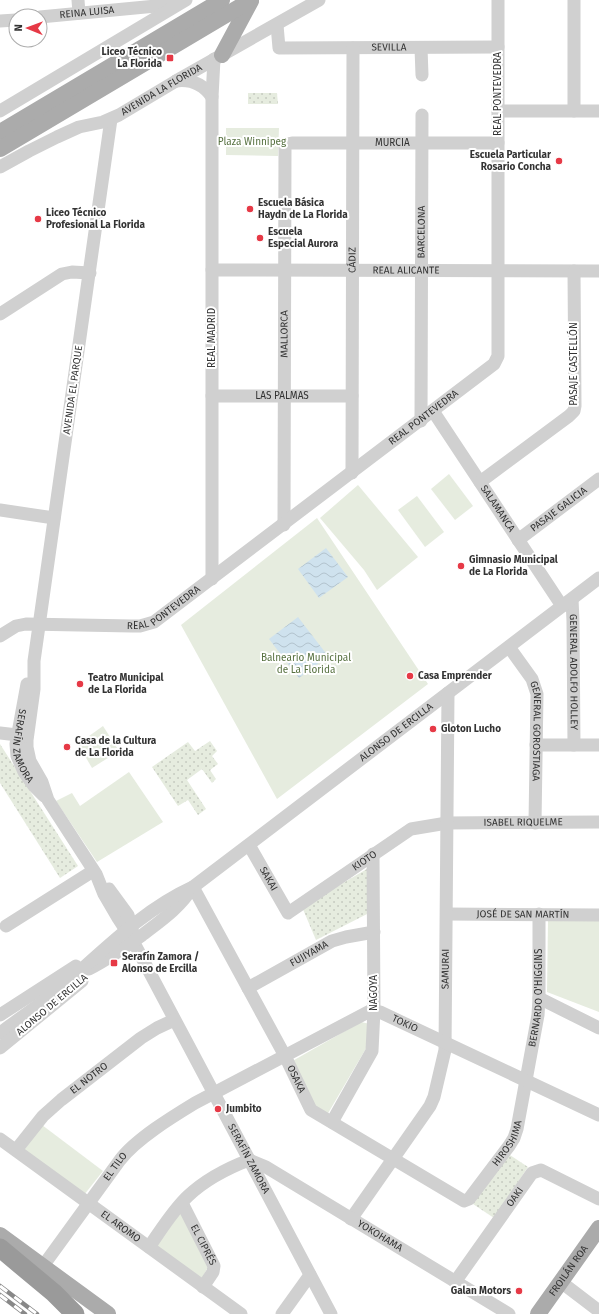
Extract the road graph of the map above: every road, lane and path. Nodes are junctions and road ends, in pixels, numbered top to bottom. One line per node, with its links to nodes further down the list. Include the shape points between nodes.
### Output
1 (78, 0): 8 (street)
2 (222, 0): 24 (main road)
3 (251, 0): 14 (main road); 29 (main road)
4 (318, 0): 10 (street, AVENIDA LA FLORIDA)
5 (498, 0): 11 (street, REAL PONTEVEDRA)
6 (574, 0): 20 (street)
7 (183, 2): 8 (street, REINA LUISA); 18 (street)
8 (79, 13): 9 (street, REINA LUISA)
9 (48, 16)
10 (277, 24): 12 (street, SEVILLA, via 279,48); 14 (street, AVENIDA LA FLORIDA)
11 (498, 47): 13 (street, SEVILLA); 19 (street, REAL PONTEVEDRA)
12 (353, 48): 13 (street, SEVILLA); 25 (street, CÁDIZ)
13 (421, 48): 15 (street)
14 (218, 57): 16 (street, AVENIDA LA FLORIDA); 17 (street, REAL MADRID)
15 (422, 75)
16 (176, 81): 17 (street, via 194,82 205,88); 23 (street, AVENIDA LA FLORIDA)
17 (212, 97): 31 (street, REAL MADRID)
18 (0, 111)
19 (498, 111): 20 (street); 27 (street, REAL PONTEVEDRA)
20 (574, 111): 21 (street)
21 (599, 111)
22 (422, 115): 26 (street, BARCELONA)
23 (111, 119): 30 (street, AVENIDA LA FLORIDA, via 68,132); 38 (street, AVENIDA EL PARQUE)
24 (0, 132)
25 (352, 143): 26 (street, MURCIA); 28 (street, MURCIA); 33 (street, CÁDIZ)
26 (422, 143): 27 (street, MURCIA); 34 (street, BARCELONA)
27 (498, 143): 35 (street, REAL PONTEVEDRA)
28 (287, 144): 32 (street, MALLORCA)
29 (0, 149)
30 (0, 167)
31 (212, 270): 32 (street, REAL ALICANTE); 40 (street, REAL MADRID)
32 (284, 270): 33 (street, REAL ALICANTE); 41 (street, MALLORCA)
33 (352, 270): 34 (street, REAL ALICANTE); 42 (street, CÁDIZ)
34 (421, 270): 35 (street, REAL ALICANTE); 44 (street, BARCELONA)
35 (498, 270): 36 (street, REAL ALICANTE); 43 (street, REAL PONTEVEDRA, via 496,361)
36 (574, 271): 37 (street, REAL ALICANTE); 47 (street, PASAJE CASTELLÓN, via 574,411)
37 (599, 271)
38 (90, 273): 39 (street, via 62,274); 49 (street, AVENIDA EL PARQUE)
39 (0, 314)
40 (212, 396): 41 (street, LAS PALMAS); 53 (street, REAL MADRID)
41 (284, 396): 42 (street, LAS PALMAS); 50 (street, MALLORCA)
42 (352, 396): 45 (street, CÁDIZ)
43 (433, 411): 44 (street, REAL PONTEVEDRA); 47 (street, SALAMANCA)
44 (421, 421): 45 (street, REAL PONTEVEDRA)
45 (352, 473): 50 (street, REAL PONTEVEDRA)
46 (599, 479): 51 (street, PASAJE GALICIA)
47 (480, 482): 51 (street, SALAMANCA)
48 (0, 510): 49 (street)
49 (54, 518): 55 (street, AVENIDA EL PARQUE)
50 (284, 525): 53 (street, REAL PONTEVEDRA)
51 (518, 540): 54 (street, SALAMANCA)
52 (599, 578): 54 (street, ALONSO DE ERCILLA)
53 (212, 579): 55 (street, REAL PONTEVEDRA, via 159,619 147,625)
54 (567, 603): 57 (street, ALONSO DE ERCILLA); 63 (street, GENERAL ADOLFO HOLLEY, via 573,621)
55 (40, 624): 56 (street, REAL PONTEVEDRA, via 19,625); 58 (street, AVENIDA EL PARQUE)
56 (0, 636)
57 (509, 647): 59 (street, ALONSO DE ERCILLA); 62 (street, GENERAL GOROSTIAGA, via 532,679 536,689)
58 (34, 661): 61 (street, SERAFÍN ZAMORA, via 26,686)
59 (448, 693): 67 (street, SAMURAI); 68 (street, ALONSO DE ERCILLA)
60 (0, 733): 61 (street)
61 (23, 736): 70 (street, SERAFÍN ZAMORA, via 17,750 21,767 48,800)
62 (536, 745): 63 (street); 65 (street, GENERAL GOROSTIAGA)
63 (574, 745): 64 (street)
64 (599, 745)
65 (535, 822): 66 (street, ISABEL RIQUELME); 67 (street, ISABEL RIQUELME)
66 (599, 822)
67 (447, 823): 69 (street, KIOTO, via 411,828); 73 (street, SAMURAI)
68 (249, 845): 71 (street, ALONSO DE ERCILLA); 72 (street, SAKAI)
69 (373, 854): 72 (street, KIOTO); 78 (street, NAGOYA)
70 (94, 872): 76 (street); 77 (street, SERAFÍN ZAMORA, via 118,918)
71 (193, 887): 77 (street, ALONSO DE ERCILLA, via 178,906); 80 (street, OSAKA)
72 (288, 913)
73 (447, 914): 74 (street, JOSÉ DE SAN MARTÍN); 87 (street, SAMURAI)
74 (539, 914): 75 (street, JOSÉ DE SAN MARTÍN); 81 (street, BERNARDO O'HIGGINS)
75 (599, 915)
76 (6, 926)
77 (130, 932): 79 (street, ALONSO DE ERCILLA); 84 (street, SERAFÍN ZAMORA)
78 (374, 932): 80 (street, FUJIYAMA, via 332,941); 82 (street, NAGOYA)
79 (101, 957): 83 (street, ALONSO DE ERCILLA, via 51,982); 86 (street, ALONSO DE ERCILLA); 88 (street, ALONSO DE ERCILLA, via 60,1000)
80 (248, 988): 89 (street, OSAKA)
81 (539, 998): 85 (street); 90 (street, BERNARDO O'HIGGINS)
82 (374, 1010): 87 (street, TOKIO); 89 (street); 93 (street, NAGOYA, via 372,1051)
83 (0, 1015)
84 (174, 1020): 91 (street, SERAFÍN ZAMORA); 95 (street, EL NOTRO, via 141,1038 54,1105)
85 (599, 1028)
86 (0, 1033)
87 (446, 1043): 90 (street, TOKIO); 96 (street, SAMURAI, via 432,1102)
88 (0, 1048)
89 (285, 1056): 91 (street); 93 (street, OSAKA, via 310,1110)
90 (527, 1080): 92 (street, TOKIO); 98 (street, HIROSHIMA, via 514,1138)
91 (214, 1094): 97 (street, SERAFÍN ZAMORA); 101 (street, EL TILO, via 185,1109 131,1147)
92 (599, 1115)
93 (332, 1122): 96 (street, OSAKA)
94 (0, 1139): 95 (street, EL AROMO)
95 (16, 1150): 101 (street, EL AROMO)
96 (393, 1159): 98 (street, OSAKA, via 464,1202); 102 (street, SAMURAI)
97 (249, 1160): 100 (street, via 211,1179); 102 (street, YOKOHAMA, via 266,1167); 109 (street, SERAFÍN ZAMORA)
98 (469, 1199)
99 (599, 1199): 110 (street, OAKI, via 541,1170 532,1173)
100 (182, 1202): 105 (street); 112 (street, EL CIPRÉS, via 214,1266)
101 (88, 1203): 105 (street, EL AROMO); 108 (street, EL TILO)
102 (351, 1219): 110 (street, YOKOHAMA)
103 (599, 1228): 111 (main road, FROILÁN ROA)
104 (0, 1235): 108 (main road)
105 (149, 1247): 112 (street, EL AROMO)
106 (0, 1248): 115 (highway)
107 (0, 1264): 114 (highway)
108 (43, 1266): 116 (main road)
109 (310, 1275): 118 (street); 119 (street, SERAFÍN ZAMORA)
110 (455, 1282): 120 (street, YOKOHAMA)
111 (561, 1282): 113 (street); 121 (main road, FROILÁN ROA)
112 (203, 1287): 117 (street, EL AROMO)
113 (599, 1311)
114 (65, 1314)
115 (75, 1314)
116 (108, 1314)
117 (240, 1314)
118 (282, 1314)
119 (331, 1314)
120 (509, 1314)
121 (538, 1314)

